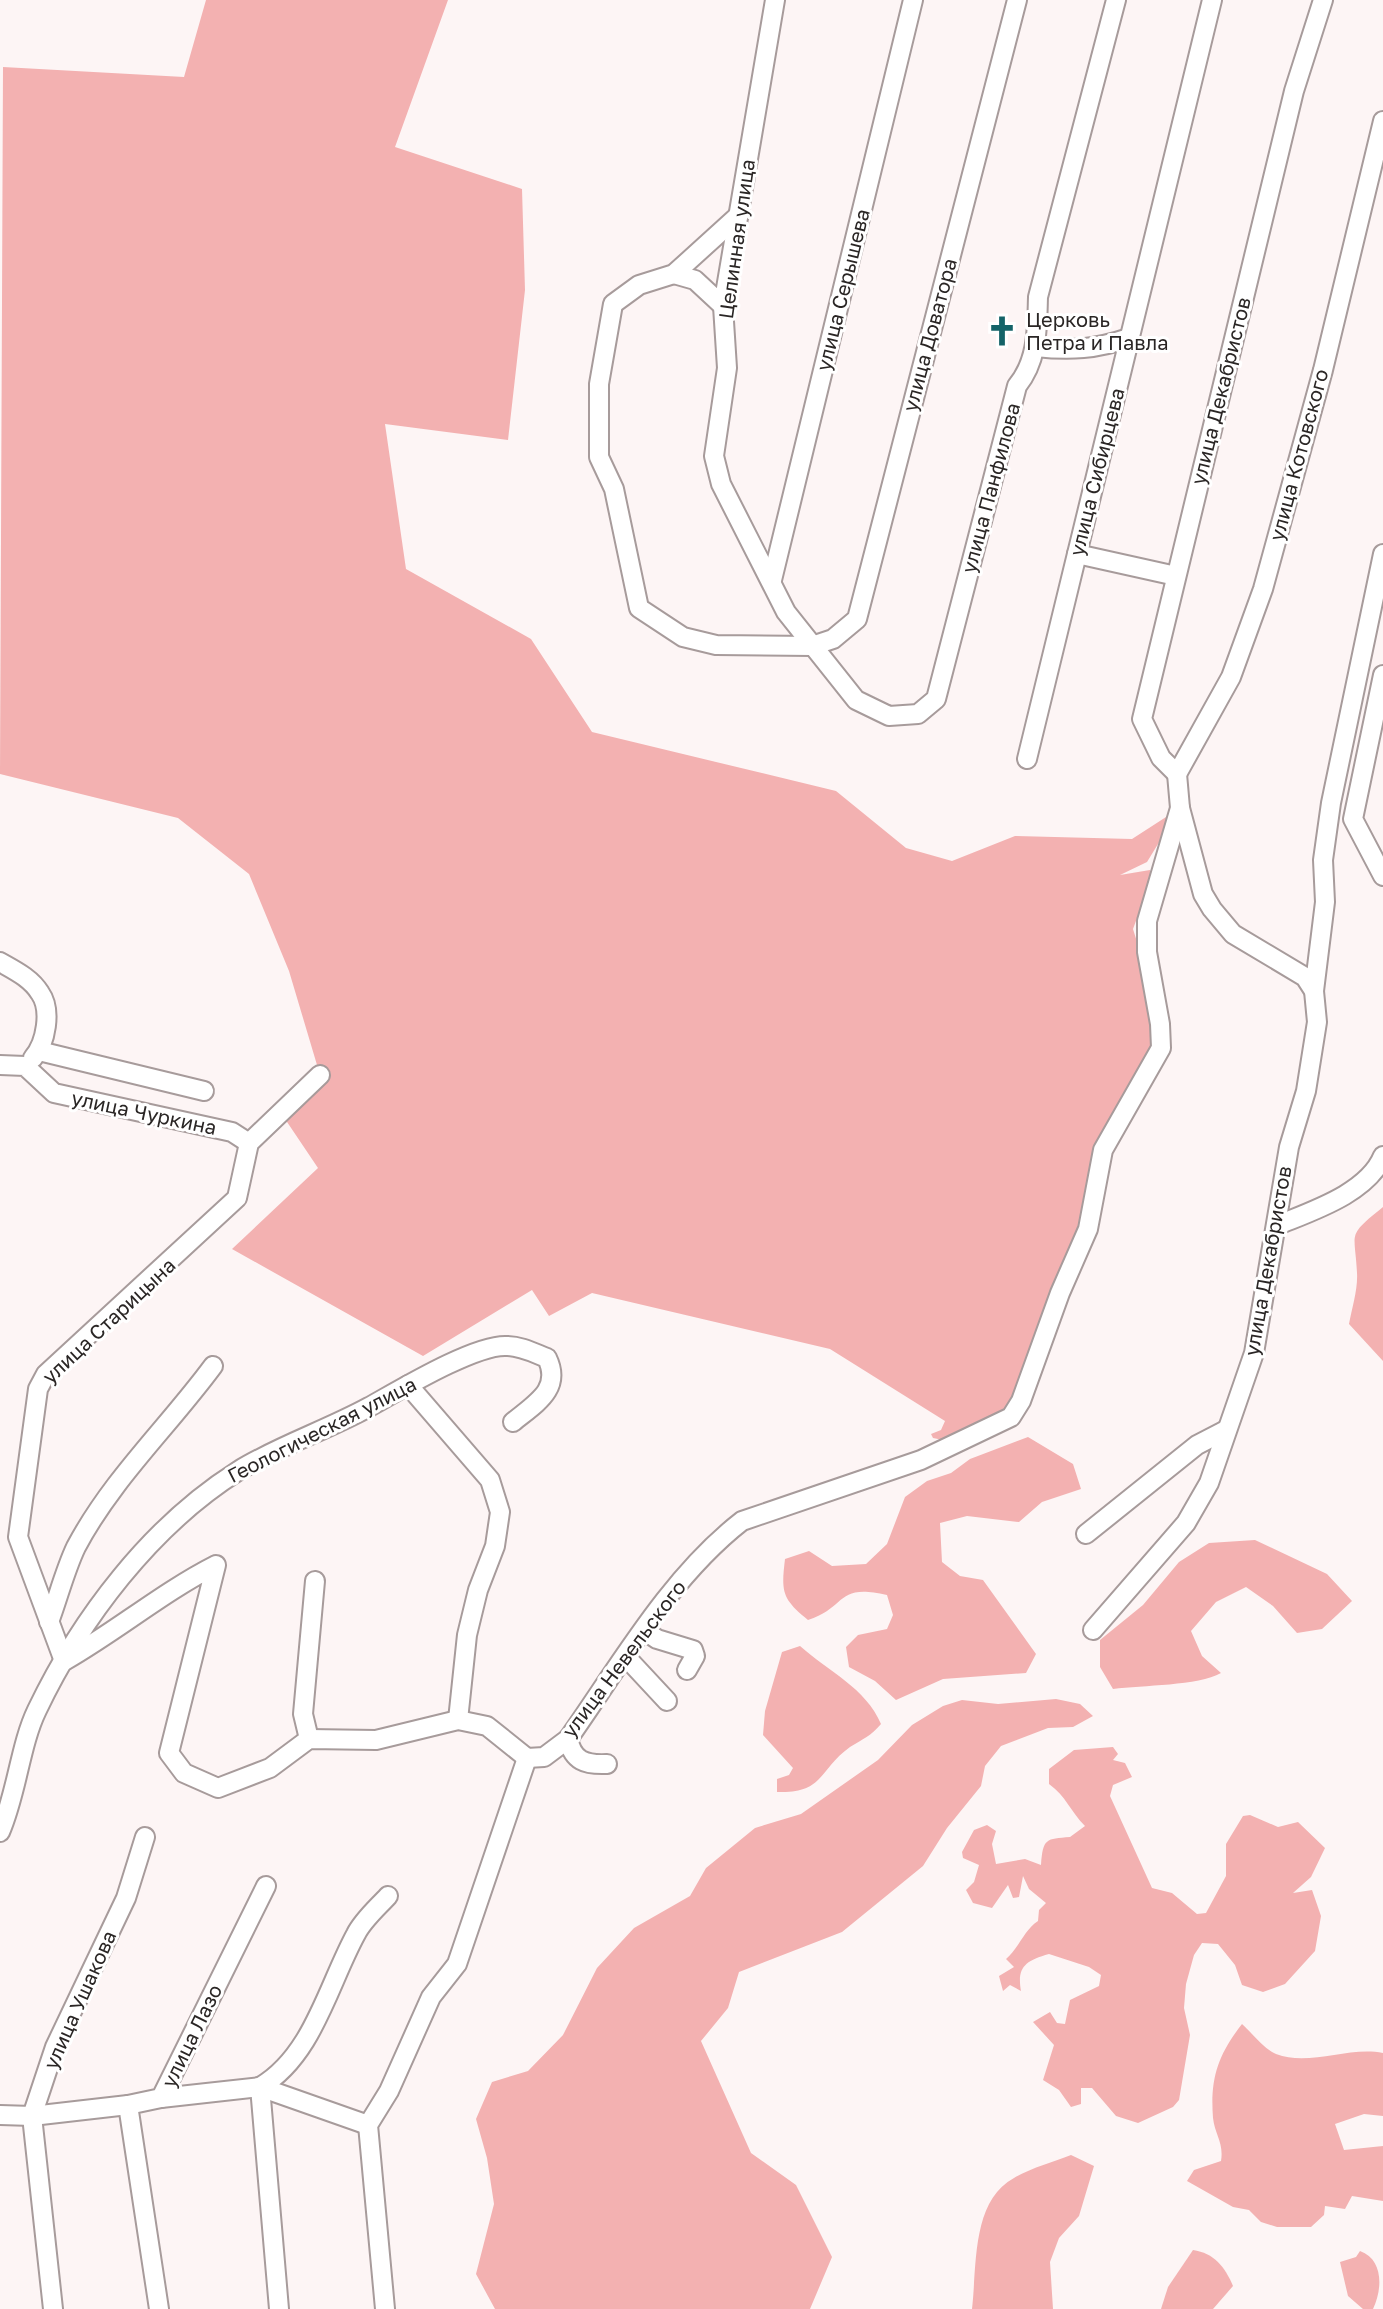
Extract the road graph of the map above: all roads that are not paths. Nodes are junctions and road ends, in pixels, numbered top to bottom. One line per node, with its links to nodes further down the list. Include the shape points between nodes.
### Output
1 (775, 0): 8 (street, Целинная улица)
2 (913, 0): 16 (street, улица Серышева)
3 (1017, 0): 17 (street, улица Доватора, via 857,619 833,639)
4 (1116, 0): 12 (street, улица Панфилова, via 1038,297)
5 (1212, 0): 11 (street, улица Сибирцева)
6 (1323, 0): 15 (street, улица Декабристов, via 1294,91)
7 (1383, 121): 21 (street, улица Котовского, via 1263,589 1231,677)
8 (738, 216): 9 (street); 10 (street, Целинная улица)
9 (674, 274): 10 (street, via 695,280); 17 (street, via 639,285 613,304 599,384 599,457 614,489 639,608 683,637 716,645)
10 (723, 306): 16 (street, Целинная улица, via 727,368 714,456 721,484)
11 (1129, 338): 12 (street, via 1095,349); 13 (street, улица Сибирцева)
12 (1036, 347): 19 (street, улица Панфилова, via 1017,386)
13 (1077, 554): 15 (street); 20 (street, улица Сибирцева)
14 (1383, 554): 25 (street, улица Декабристов, via 1331,803)
15 (1176, 576): 21 (street, улица Декабристов, via 1142,719 1161,758)
16 (772, 580): 17 (street, Целинная улица, via 786,612)
17 (812, 646): 19 (street, Целинная улица, via 856,700 889,716 918,714)
18 (1383, 675): 23 (street, via 1353,819)
19 (936, 699)
20 (1027, 759)
21 (1177, 774): 22 (street)
22 (1180, 808): 25 (street, via 1203,894 1217,917 1240,939 1297,971); 42 (street, улица Невельского, via 1147,921 1161,1048 1103,1150 1088,1229 1011,1417 921,1460 742,1521 682,1580)
23 (1383, 876)
24 (0, 962): 26 (street, via 42,994 47,1028)
25 (1314, 991): 33 (street, улица Декабристов, via 1314,1043 1289,1147)
26 (39, 1051): 28 (street); 30 (street)
27 (0, 1065): 28 (street)
28 (25, 1066): 31 (street, улица Чуркина, via 54,1093 232,1132)
29 (320, 1075): 31 (street)
30 (204, 1091)
31 (249, 1143): 40 (street, улица Старицына, via 237,1198 46,1374 38,1389 18,1537)
32 (1383, 1156): 33 (street, via 1368,1177 1345,1194)
33 (1278, 1225): 37 (street, улица Декабристов, via 1254,1353)
34 (213, 1366): 40 (street, via 174,1420 147,1444 92,1523 76,1548)
35 (408, 1385): 36 (street, Геологическая улица, via 504,1345 547,1358 554,1372 552,1386); 44 (street, Геологическая улица, via 241,1469 197,1499 151,1544 96,1611); 47 (street, via 490,1480 500,1512 467,1635)
36 (513, 1422)
37 (1226, 1430): 38 (street, via 1197,1445); 41 (street, улица Декабристов, via 1193,1513)
38 (1086, 1534)
39 (315, 1581): 48 (street, via 303,1714)
40 (49, 1622): 44 (street, улица Старицына)
41 (1093, 1630)
42 (645, 1631): 43 (street, улица Невельского); 45 (street, via 693,1650)
43 (626, 1657): 46 (street); 49 (street, улица Невельского)
44 (64, 1661): 48 (street, via 216,1565 169,1753 184,1773 218,1788 270,1768); 52 (street, Геологическая улица, via 35,1713 13,1803)
45 (687, 1670)
46 (667, 1701)
47 (458, 1720): 48 (street, via 376,1740); 50 (street, via 487,1726)
48 (309, 1739)
49 (568, 1739): 50 (street, улица Невельского, via 544,1757); 51 (street, via 571,1753 583,1763)
50 (527, 1758): 61 (street, via 457,1964 431,1997)
51 (607, 1764)
52 (0, 1832)
53 (145, 1837): 60 (street, улица Ушакова, via 126,1898 55,2047)
54 (266, 1886): 57 (street, улица Лазо)
55 (388, 1896): 56 (street, via 357,1931 330,1994 281,2075)
56 (260, 2087): 57 (street); 61 (street); 64 (street)
57 (161, 2098): 58 (street, улица Лазо)
58 (128, 2105): 60 (street, улица Лазо); 63 (street)
59 (0, 2115): 60 (street, улица Лазо)
60 (32, 2116): 62 (street, улица Ушакова)
61 (368, 2125): 65 (street)
62 (53, 2309)
63 (159, 2309)
64 (279, 2309)
65 (385, 2309)

